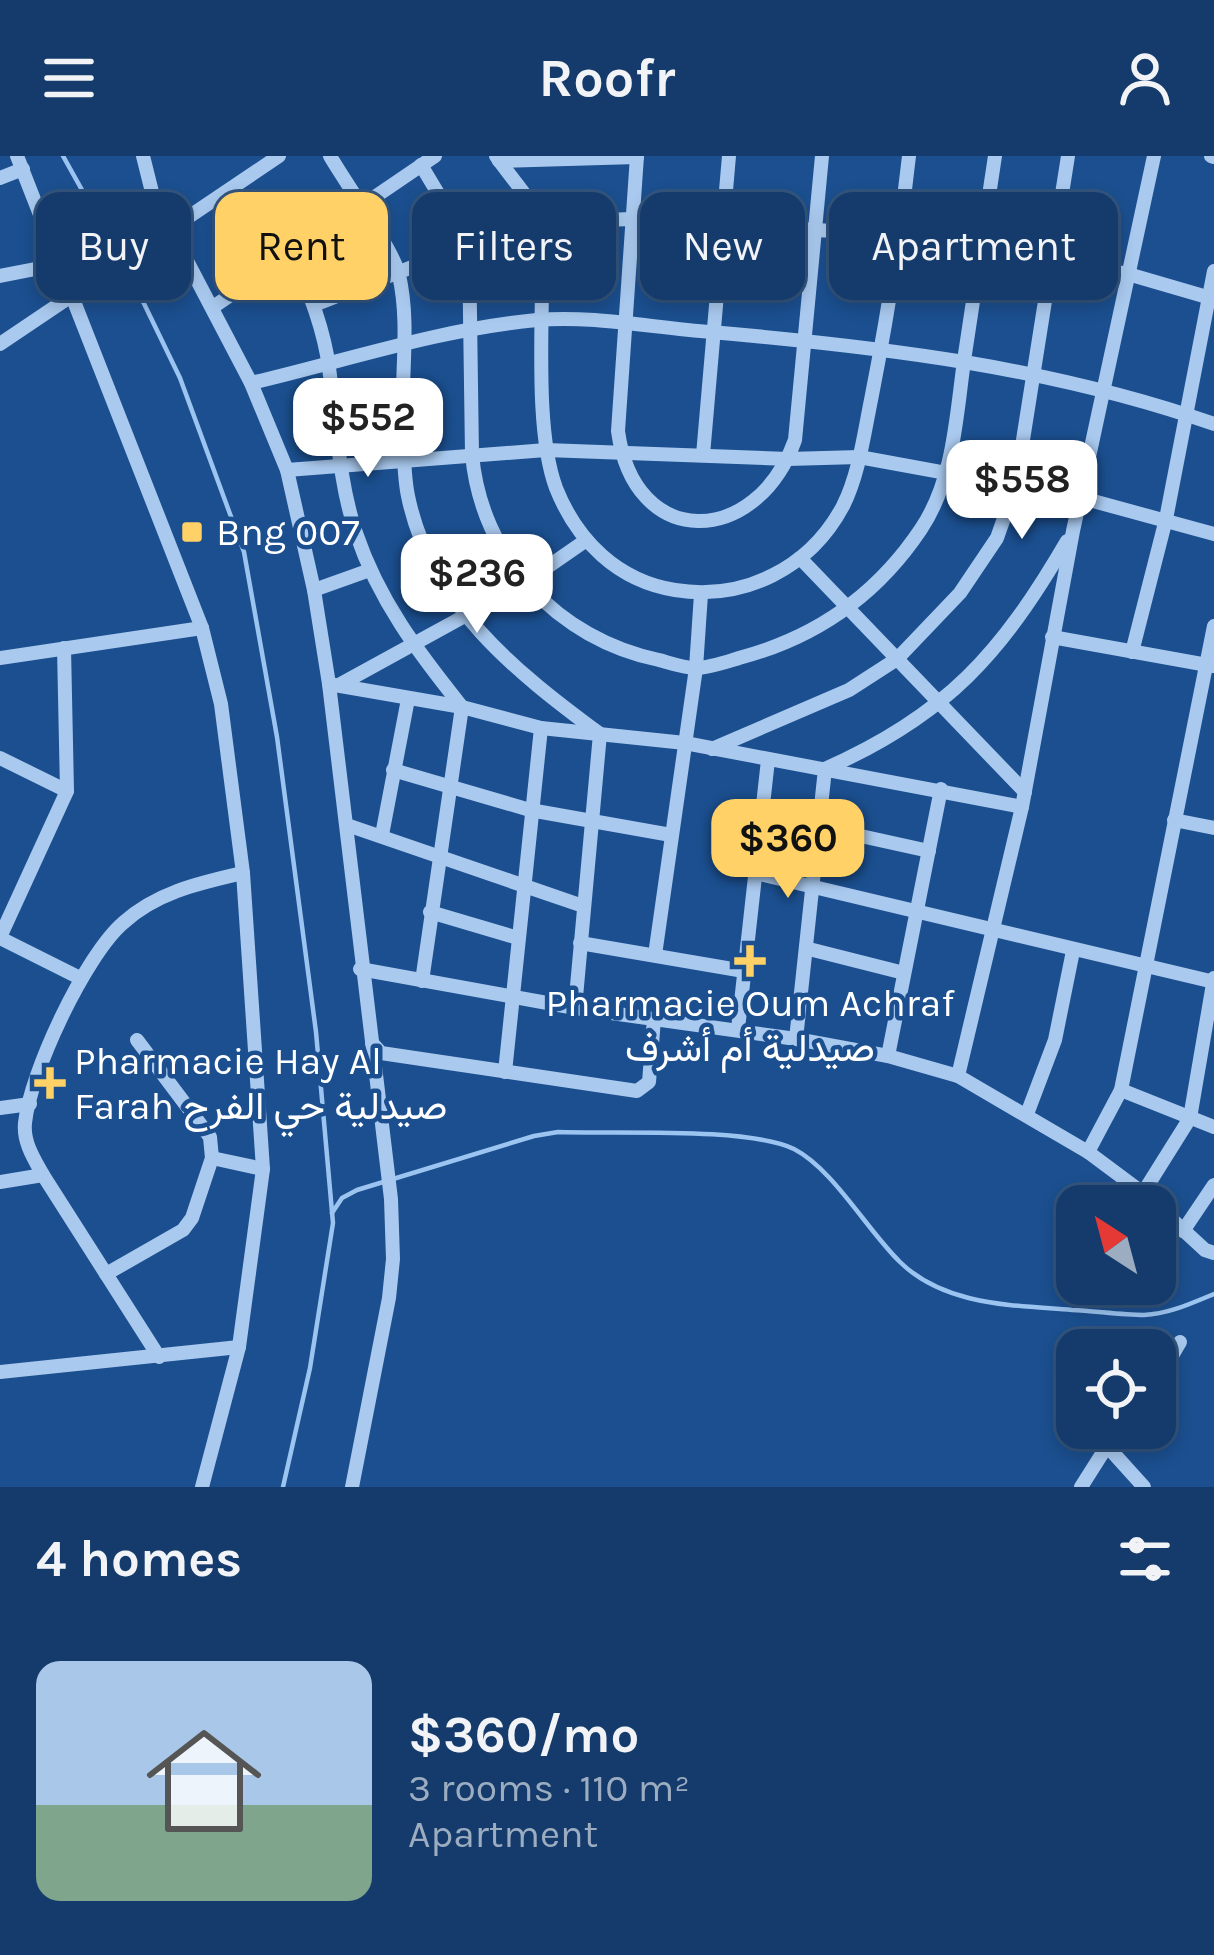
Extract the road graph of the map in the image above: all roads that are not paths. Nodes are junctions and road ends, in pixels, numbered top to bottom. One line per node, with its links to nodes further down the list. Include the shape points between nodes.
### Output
1 (143, 156): 15 (street)
2 (279, 156): 25 (street)
3 (330, 156): 16 (street)
4 (729, 156): 20 (street)
5 (822, 156): 30 (street)
6 (908, 156): 21 (street)
7 (995, 156): 22 (street)
8 (1067, 156): 23 (street)
9 (1154, 156): 39 (street)
10 (637, 157): 11 (street); 26 (street)
11 (498, 159): 19 (street)
12 (428, 161): 17 (street); 18 (street)
13 (20, 162): 14 (street); 24 (street)
14 (0, 178)
15 (152, 192)
16 (351, 192)
17 (384, 192)
18 (443, 192)
19 (521, 192)
20 (726, 192)
21 (904, 192)
22 (990, 192)
23 (1062, 192)
24 (36, 201)
25 (191, 216)
26 (633, 219): 27 (street); 28 (street); 55 (street)
27 (640, 219)
28 (616, 220)
29 (805, 228): 30 (street)
30 (814, 228): 31 (street); 58 (street)
31 (829, 229)
32 (388, 253): 36 (street)
33 (412, 266): 36 (street)
34 (191, 267): 53 (street)
35 (36, 270): 40 (street)
36 (399, 271): 52 (street); 60 (street)
37 (1118, 272): 39 (street)
38 (1214, 272): 41 (street)
39 (1127, 274): 41 (street); 66 (street)
40 (0, 276)
41 (1212, 298): 67 (street)
42 (67, 300): 59 (street)
43 (75, 300): 93 (street)
44 (223, 300): 53 (street)
45 (312, 300): 52 (street)
46 (472, 300): 56 (street)
47 (542, 300): 54 (street)
48 (716, 300): 57 (street)
49 (889, 300): 61 (street)
50 (974, 300): 62 (street)
51 (1045, 300): 64 (street)
52 (314, 305): 63 (street)
53 (213, 307): 65 (street)
54 (542, 320): 55 (street); 56 (street); 69 (street)
55 (624, 324): 57 (street); 70 (street)
56 (473, 329): 60 (street); 71 (street)
57 (712, 332): 58 (street); 72 (street)
58 (803, 339): 61 (street); 74 (street)
59 (0, 344)
60 (405, 346): 63 (street); 75 (street)
61 (881, 349): 62 (street); 73 (street)
62 (964, 360): 64 (street); 78 (street)
63 (329, 364): 65 (street); 76 (street)
64 (1033, 374): 66 (street); 79 (street)
65 (251, 383): 77 (street)
66 (1104, 390): 67 (street); 80 (street)
67 (1186, 414): 68 (street); 81 (street)
68 (1214, 424)
69 (546, 450): 70 (street); 71 (street); 84 (street)
70 (620, 451): 72 (street); 74 (street, via 647,499 695,522 747,508)
71 (472, 454): 75 (street); 87 (street, via 483,509)
72 (703, 455): 74 (street)
73 (859, 458): 74 (street); 78 (street); 85 (street, via 844,503)
74 (788, 459)
75 (404, 461): 76 (street); 91 (street, via 418,529)
76 (340, 464): 77 (street); 86 (street)
77 (287, 470): 88 (street)
78 (947, 475): 79 (street); 90 (street, via 910,544)
79 (1016, 484): 80 (street); 99 (street, via 980,566)
80 (1082, 497): 81 (street); 82 (street)
81 (1166, 520): 83 (street); 97 (street)
82 (1073, 531): 94 (street); 104 (street, via 1027,610)
83 (1214, 534)
84 (585, 541): 87 (street); 89 (street, via 636,578)
85 (800, 558): 89 (street, via 755,584); 90 (street)
86 (370, 570): 88 (street); 95 (street)
87 (523, 584): 91 (street); 101 (street, via 607,646)
88 (314, 590): 102 (street)
89 (701, 594): 101 (street)
90 (849, 608): 99 (street); 101 (street, via 764,652)
91 (464, 615): 95 (street); 107 (street, via 519,674)
92 (1214, 626): 100 (street)
93 (202, 628): 96 (street); 128 (street, via 221,704)
94 (1052, 637): 97 (street); 117 (street)
95 (412, 644): 102 (street); 105 (street)
96 (64, 648): 98 (street); 116 (street)
97 (1132, 652): 100 (street)
98 (0, 658)
99 (897, 659): 104 (street); 109 (street, via 849,690)
100 (1210, 666): 119 (street)
101 (696, 668): 108 (street)
102 (334, 685): 103 (street); 121 (street)
103 (408, 699): 105 (street); 113 (street)
104 (940, 704): 112 (street); 117 (street)
105 (461, 707): 106 (street); 114 (street)
106 (541, 728): 107 (street); 118 (street)
107 (600, 734): 108 (street); 120 (street)
108 (685, 743): 109 (street); 125 (street)
109 (712, 749): 111 (street)
110 (0, 758): 116 (street)
111 (768, 760): 112 (street); 129 (street)
112 (826, 769): 115 (street); 122 (street)
113 (392, 770): 114 (street); 124 (street)
114 (450, 787): 118 (street); 127 (street)
115 (941, 789): 117 (street); 126 (street)
116 (67, 791): 136 (street)
117 (1023, 799): 135 (street)
118 (530, 810): 120 (street); 130 (street)
119 (1174, 820): 123 (street); 142 (street)
120 (590, 823): 125 (street); 132 (street)
121 (347, 825): 124 (street); 143 (street)
122 (820, 827): 126 (street); 131 (street)
123 (1214, 828)
124 (382, 835): 127 (street)
125 (670, 836): 141 (street)
126 (929, 851): 134 (street)
127 (438, 855): 130 (street); 133 (street)
128 (243, 873): 146 (street, via 184,886 149,904 123,923); 167 (street)
129 (755, 873): 131 (street); 144 (street)
130 (525, 884): 132 (street); 137 (street)
131 (815, 885): 134 (street); 139 (street)
132 (583, 905): 138 (street)
133 (430, 912): 137 (street); 148 (street)
134 (916, 912): 135 (street); 145 (street)
135 (993, 928): 140 (street); 158 (street)
136 (0, 938): 146 (street)
137 (518, 938): 149 (street)
138 (580, 944): 141 (street); 150 (street)
139 (809, 949): 145 (street); 153 (street)
140 (1072, 951): 142 (street); 162 (street)
141 (655, 955): 144 (street)
142 (1146, 967): 147 (street); 159 (street)
143 (360, 969): 148 (street); 155 (street)
144 (744, 971): 152 (street)
145 (904, 973): 156 (street)
146 (80, 978): 160 (street)
147 (1214, 980): 163 (street)
148 (422, 981): 149 (street)
149 (514, 997): 150 (street); 157 (street)
150 (575, 1008): 151 (street)
151 (654, 1019): 152 (street); 157 (street, via 642,1089)
152 (738, 1029): 153 (street)
153 (796, 1039): 156 (street)
154 (137, 1040): 166 (street, via 210,1137)
155 (372, 1043): 157 (street, via 382,1053); 186 (street, via 393,1258)
156 (888, 1056): 158 (street)
157 (505, 1072)
158 (958, 1076): 162 (street)
159 (1121, 1090): 163 (street); 165 (street)
160 (30, 1104): 161 (street); 168 (street, via 25,1135)
161 (0, 1108)
162 (1028, 1114): 165 (street)
163 (1190, 1118): 164 (street); 171 (street)
164 (1214, 1126)
165 (1088, 1152): 170 (street)
166 (212, 1158): 167 (street); 176 (street, via 183,1230)
167 (263, 1169): 178 (street)
168 (43, 1175): 169 (street); 176 (street)
169 (0, 1182)
170 (1132, 1185)
171 (1148, 1185)
172 (1214, 1185): 174 (street)
173 (1176, 1224): 174 (street)
174 (1183, 1231): 175 (street)
175 (1214, 1253)
176 (106, 1274): 180 (street)
177 (1180, 1342): 179 (street)
178 (239, 1348): 180 (street); 185 (street)
179 (1176, 1349)
180 (159, 1357): 181 (street)
181 (0, 1372)
182 (1105, 1449): 187 (street)
183 (1110, 1449): 184 (street)
184 (1142, 1486)
185 (202, 1487)
186 (352, 1487)
187 (1081, 1487)

